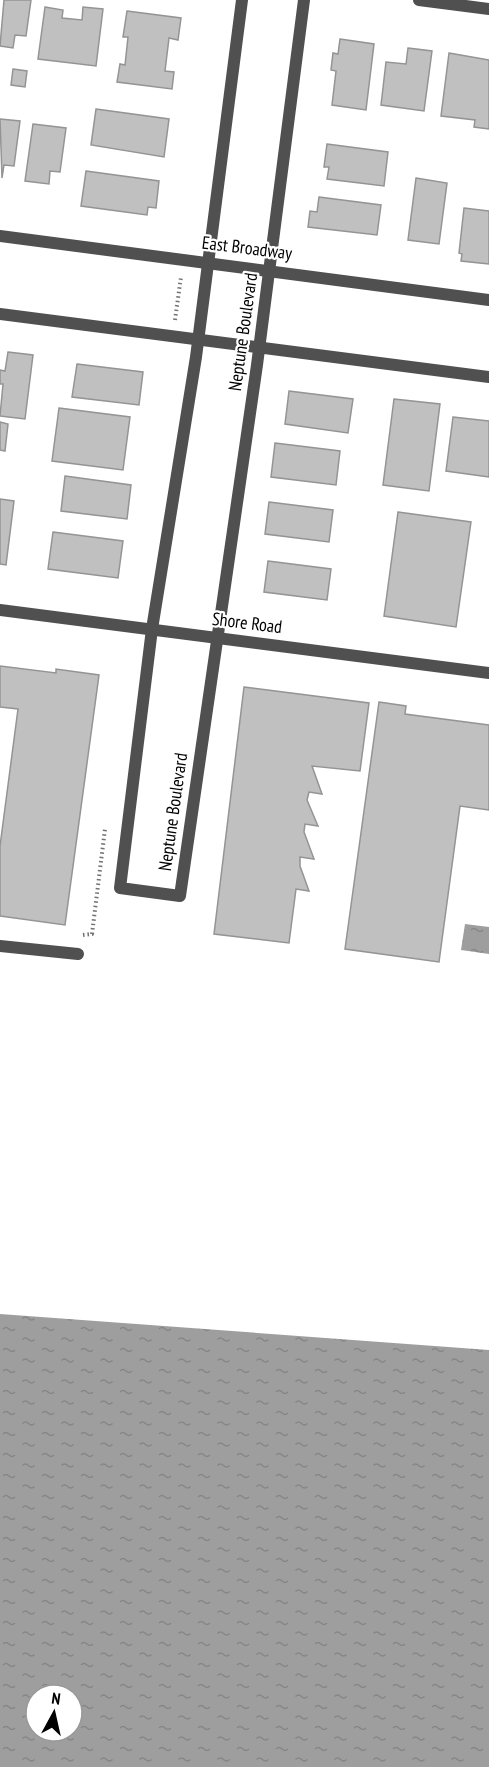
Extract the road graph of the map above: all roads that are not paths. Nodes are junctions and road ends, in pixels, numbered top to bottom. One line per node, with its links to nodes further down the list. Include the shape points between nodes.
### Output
1 (242, 0): 6 (street, Neptune Boulevard)
2 (304, 0): 7 (street, Neptune Boulevard)
3 (419, 0): 4 (street)
4 (489, 9)
5 (0, 236): 6 (street, East Broadway)
6 (208, 261): 7 (street, East Broadway); 10 (street, Neptune Boulevard)
7 (269, 269): 8 (street, East Broadway); 11 (street, Neptune Boulevard)
8 (489, 300)
9 (0, 314): 10 (street)
10 (197, 341): 11 (street); 14 (street, Neptune Boulevard)
11 (259, 349): 12 (street); 15 (street, Neptune Boulevard)
12 (489, 377)
13 (0, 610): 14 (street, Shore Road)
14 (152, 629): 15 (street, Shore Road); 15 (street, Neptune Boulevard, via 120,888 180,896)
15 (217, 638): 16 (street, Shore Road)
16 (489, 673)
17 (0, 946): 18 (street)
18 (78, 954)

